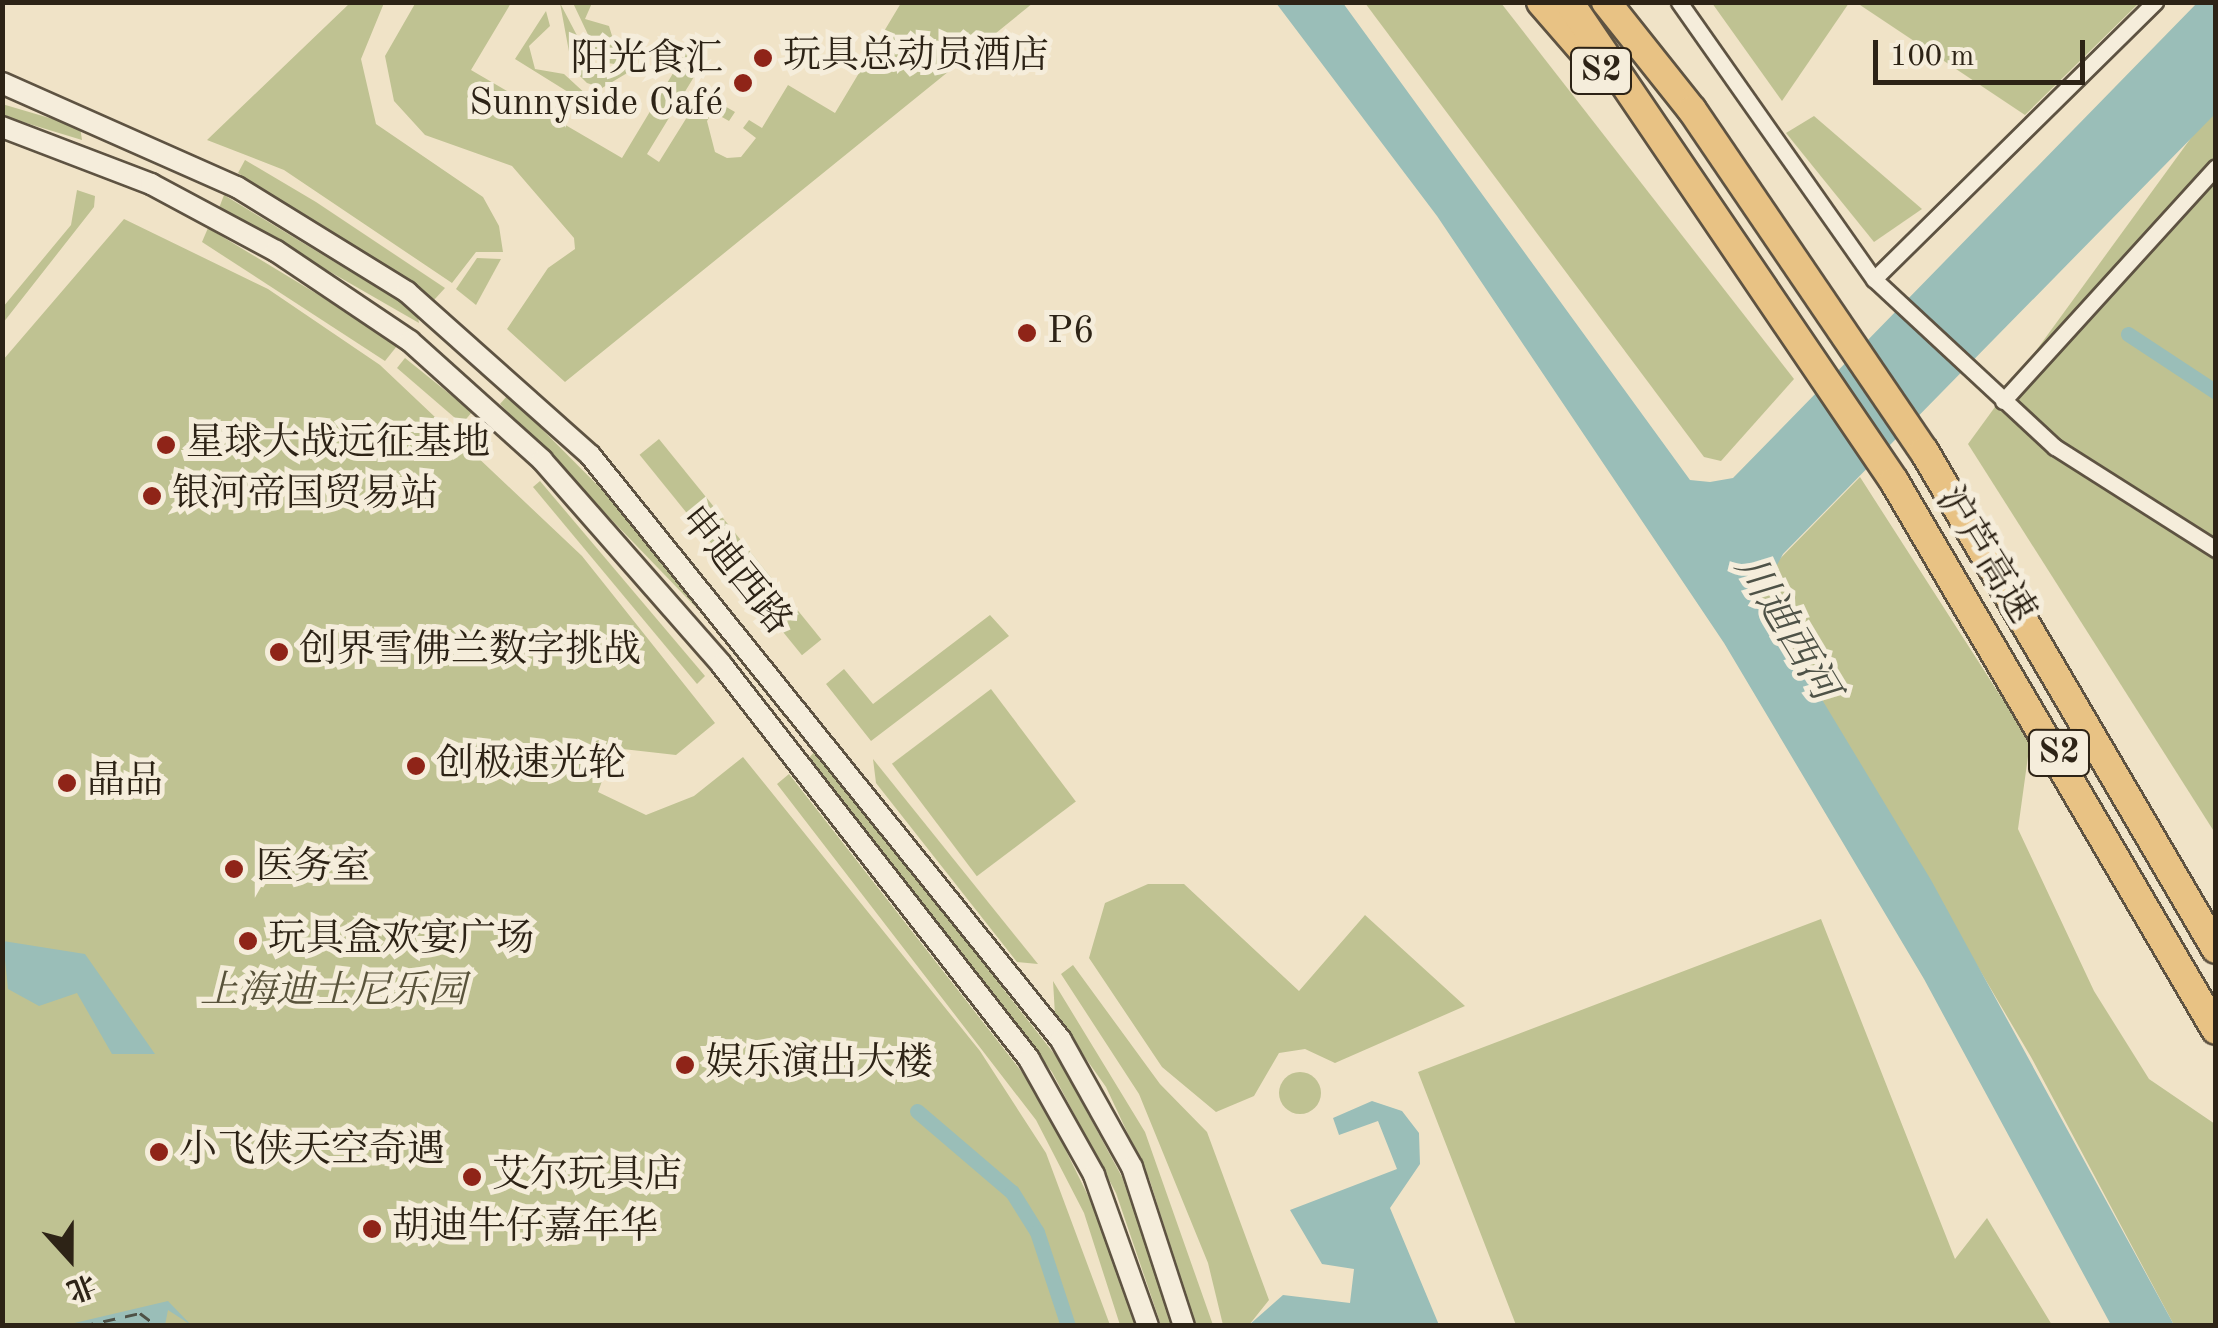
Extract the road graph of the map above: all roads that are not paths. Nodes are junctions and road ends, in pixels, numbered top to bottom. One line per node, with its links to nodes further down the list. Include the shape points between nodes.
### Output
1 (1541, 2): 10 (highway, 沪芦高速 / S2)
2 (1569, 2): 10 (highway, 沪芦高速 / S2)
3 (1606, 2): 8 (highway, 沪芦高速 / S2)
4 (1626, 2): 8 (highway, 沪芦高速 / S2)
5 (1679, 2): 12 (street)
6 (2155, 2): 12 (street)
7 (2, 84): 18 (street, 申迪西路, via 237,187 343,252 459,331 590,455 1061,1040 1132,1167)
8 (1692, 110): 15 (highway, 沪芦高速 / S2, via 1924,451)
9 (2, 127): 17 (street, 申迪西路, via 107,164 276,251 392,327 542,460 721,664 1028,1059 1094,1175)
10 (1661, 139): 16 (highway, 沪芦高速 / S2, via 1894,482)
11 (2216, 167): 13 (street)
12 (1874, 279): 13 (street)
13 (2003, 401): 14 (street, via 2054,447)
14 (2216, 549)
15 (2216, 949)
16 (2216, 1030)
17 (1148, 1326)
18 (1184, 1326)

